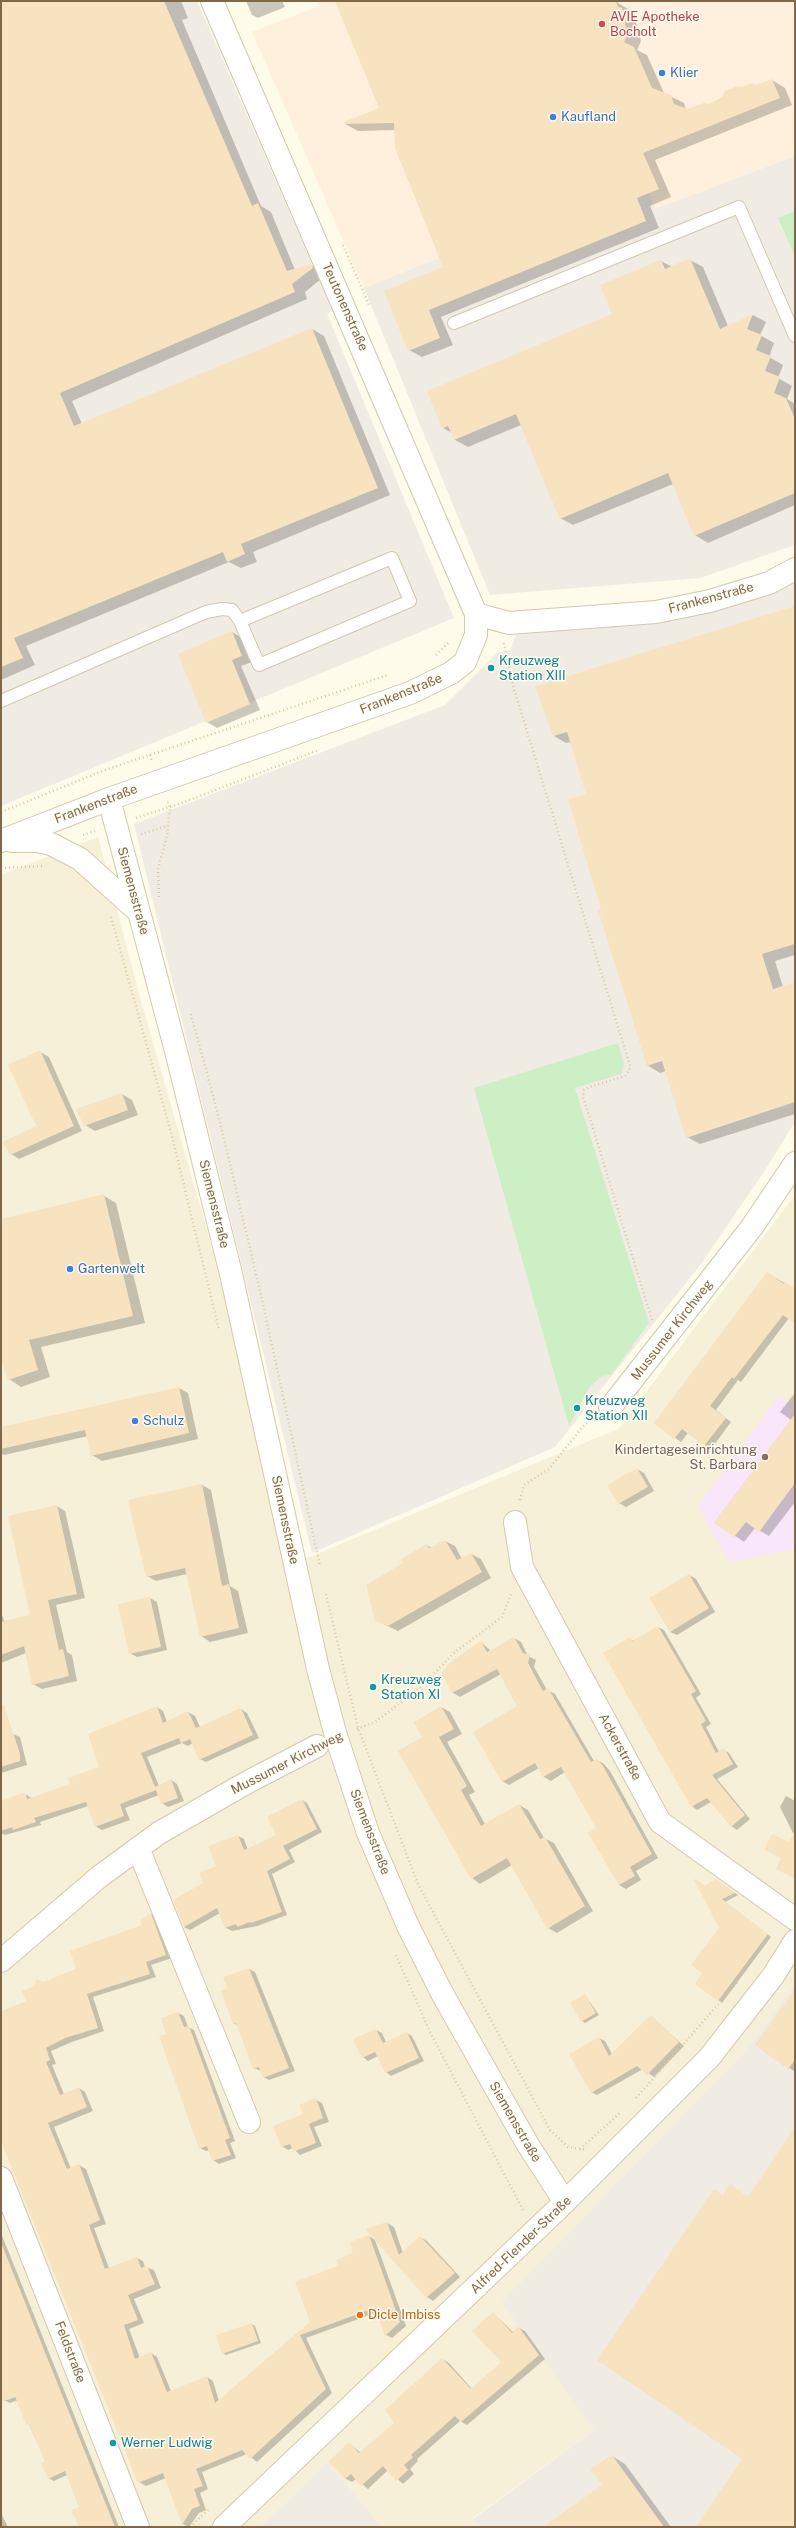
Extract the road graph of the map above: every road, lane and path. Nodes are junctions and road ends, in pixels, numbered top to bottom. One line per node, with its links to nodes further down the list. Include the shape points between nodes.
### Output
1 (212, 1): 6 (street, Teutonenstraße)
2 (454, 323): 3 (lane, via 739,207)
3 (795, 336)
4 (795, 569): 6 (street, Frankenstraße, via 769,583 710,601 656,612)
5 (240, 621): 5 (lane, via 392,558 410,601 259,665); 10 (lane, via 232,610 206,612)
6 (476, 625): 8 (path, via 454,637); 11 (street, Frankenstraße, via 465,662 451,673 410,693)
7 (502, 636): 22 (path, via 514,689 630,1066 630,1071 625,1076 589,1087 584,1090 583,1096)
8 (433, 657)
9 (390, 675): 12 (path, via 105,770)
10 (1, 702)
11 (109, 799): 13 (street, Siemensstraße); 14 (street, Frankenstraße)
12 (1, 812)
13 (116, 824): 15 (path); 18 (path, via 170,807 167,836 158,869); 19 (street, Siemensstraße)
14 (1, 841): 15 (street, via 38,841)
15 (51, 844): 19 (street, via 80,858)
16 (49, 866): 17 (path)
17 (1, 868)
18 (159, 902)
19 (139, 912): 29 (street, Siemensstraße, via 229,1266 318,1669)
20 (189, 1008): 26 (path, via 220,1122 261,1295)
21 (795, 1163): 22 (street, Mussumer Kirchweg, via 752,1227)
22 (661, 1345): 23 (street, Mussumer Kirchweg)
23 (610, 1408): 24 (path, via 584,1425 549,1469 524,1485)
24 (515, 1522): 25 (street, Ackerstraße)
25 (522, 1567): 28 (path, Mussumer Kirchweg, via 502,1616 455,1652 419,1689 375,1722); 32 (street, Ackerstraße, via 660,1822)
26 (321, 1574)
27 (325, 1590): 28 (path)
28 (358, 1728): 29 (path, Mussumer Kirchweg); 41 (path, via 418,1884 550,2130 568,2147)
29 (336, 1736): 44 (street, Siemensstraße, via 368,1833 408,1926 443,1995 524,2138)
30 (317, 1746): 31 (street, Mussumer Kirchweg, via 246,1783)
31 (138, 1848): 34 (street, Mussumer Kirchweg, via 99,1877); 40 (street)
32 (795, 1919)
33 (795, 1941): 42 (street, Alfred-Flender-Straße, via 710,2058)
34 (1, 1961)
35 (740, 1980): 36 (path)
36 (633, 2101)
37 (622, 2112): 41 (path)
38 (626, 2112): 39 (path)
39 (624, 2117)
40 (249, 2122)
41 (580, 2148): 42 (path)
42 (607, 2161): 44 (street, Alfred-Flender-Straße)
43 (1, 2178): 46 (street, Feldstraße)
44 (565, 2202): 48 (street, Alfred-Flender-Straße)
45 (212, 2506): 47 (path)
46 (138, 2527)
47 (190, 2527)
48 (224, 2527)

